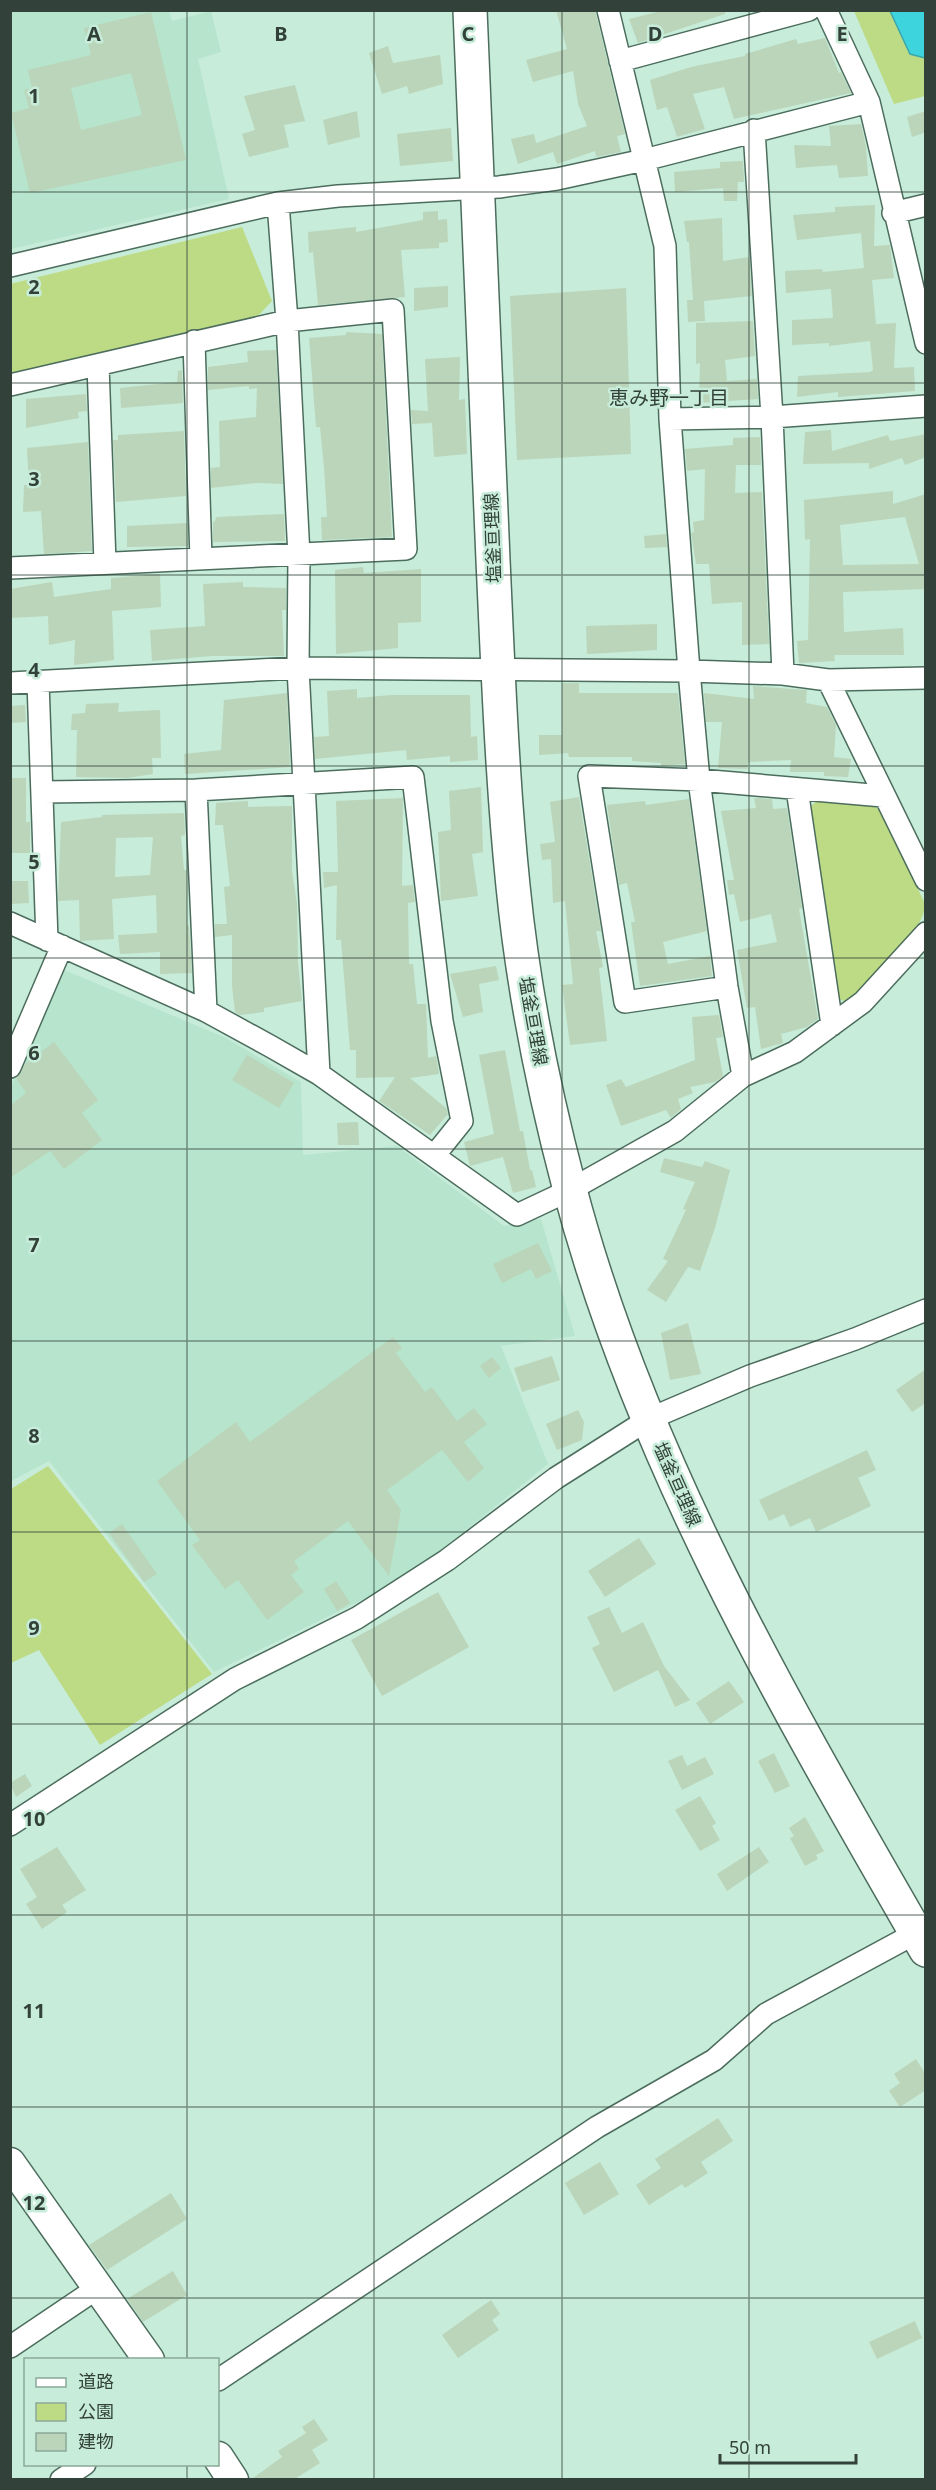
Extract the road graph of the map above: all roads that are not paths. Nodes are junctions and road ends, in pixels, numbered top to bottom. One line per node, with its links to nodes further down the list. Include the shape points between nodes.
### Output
1 (470, 10): 9 (main road, 塩釜亘理線)
2 (608, 10): 5 (street)
3 (809, 10): 5 (street)
4 (826, 10): 6 (street)
5 (620, 61): 8 (street)
6 (869, 102): 7 (street); 12 (street)
7 (754, 130): 8 (street); 20 (street)
8 (644, 160): 9 (street, via 557,179); 21 (street, via 665,246)
9 (477, 189): 10 (street, via 338,196); 28 (main road, 塩釜亘理線)
10 (278, 204): 13 (street); 14 (street)
11 (926, 205): 12 (street)
12 (893, 213): 16 (street)
13 (10, 266)
14 (287, 321): 15 (street); 22 (street); 22 (street, via 393,310 406,549)
15 (194, 341): 17 (street); 23 (street)
16 (926, 343)
17 (98, 365): 18 (street); 25 (street)
18 (10, 385)
19 (926, 406): 20 (street)
20 (772, 417): 21 (street); 30 (street)
21 (670, 419): 29 (street)
22 (299, 556): 23 (street); 27 (street)
23 (201, 559): 25 (street)
24 (10, 561): 26 (street)
25 (105, 563): 26 (street)
26 (11, 568)
27 (298, 669): 28 (street); 33 (street); 36 (street)
28 (498, 670): 29 (street); 52 (main road, 塩釜亘理線, via 513,888 540,1065)
29 (689, 671): 30 (street); 35 (street)
30 (783, 674): 32 (street)
31 (926, 678): 32 (street)
32 (828, 680): 40 (street)
33 (38, 682): 34 (street); 39 (street)
34 (10, 683)
35 (699, 780): 37 (street); 45 (street); 45 (street, via 589,776 626,1002)
36 (306, 784): 38 (street); 49 (street); 51 (street, via 413,777 442,1021 462,1121)
37 (797, 789): 40 (street); 47 (street)
38 (196, 790): 39 (street); 46 (street)
39 (44, 792): 44 (street)
40 (883, 796): 41 (street)
41 (926, 880)
42 (10, 923): 44 (street)
43 (926, 933): 47 (street, via 863,1002)
44 (55, 943): 46 (street); 48 (street)
45 (727, 987): 50 (street)
46 (206, 1011): 49 (street)
47 (832, 1025): 50 (street, via 795,1052)
48 (10, 1067)
49 (319, 1074): 51 (street)
50 (743, 1076): 52 (street, via 675,1131)
51 (434, 1156): 52 (street, via 517,1215)
52 (570, 1190): 54 (main road, 塩釜亘理線, via 607,1310)
53 (926, 1310): 54 (street, via 750,1376)
54 (649, 1419): 55 (street, via 556,1478 447,1560 357,1618 235,1678); 56 (main road, 塩釜亘理線, via 700,1534 777,1686)
55 (10, 1825)
56 (921, 1941): 61 (street, via 766,2014 714,2060 597,2127)
57 (10, 2163): 58 (street)
58 (99, 2287): 59 (street); 60 (street)
59 (10, 2347)
60 (148, 2358)
61 (219, 2379)
62 (219, 2459): 65 (street)
63 (82, 2466): 64 (street)
64 (62, 2480)
65 (233, 2480)

